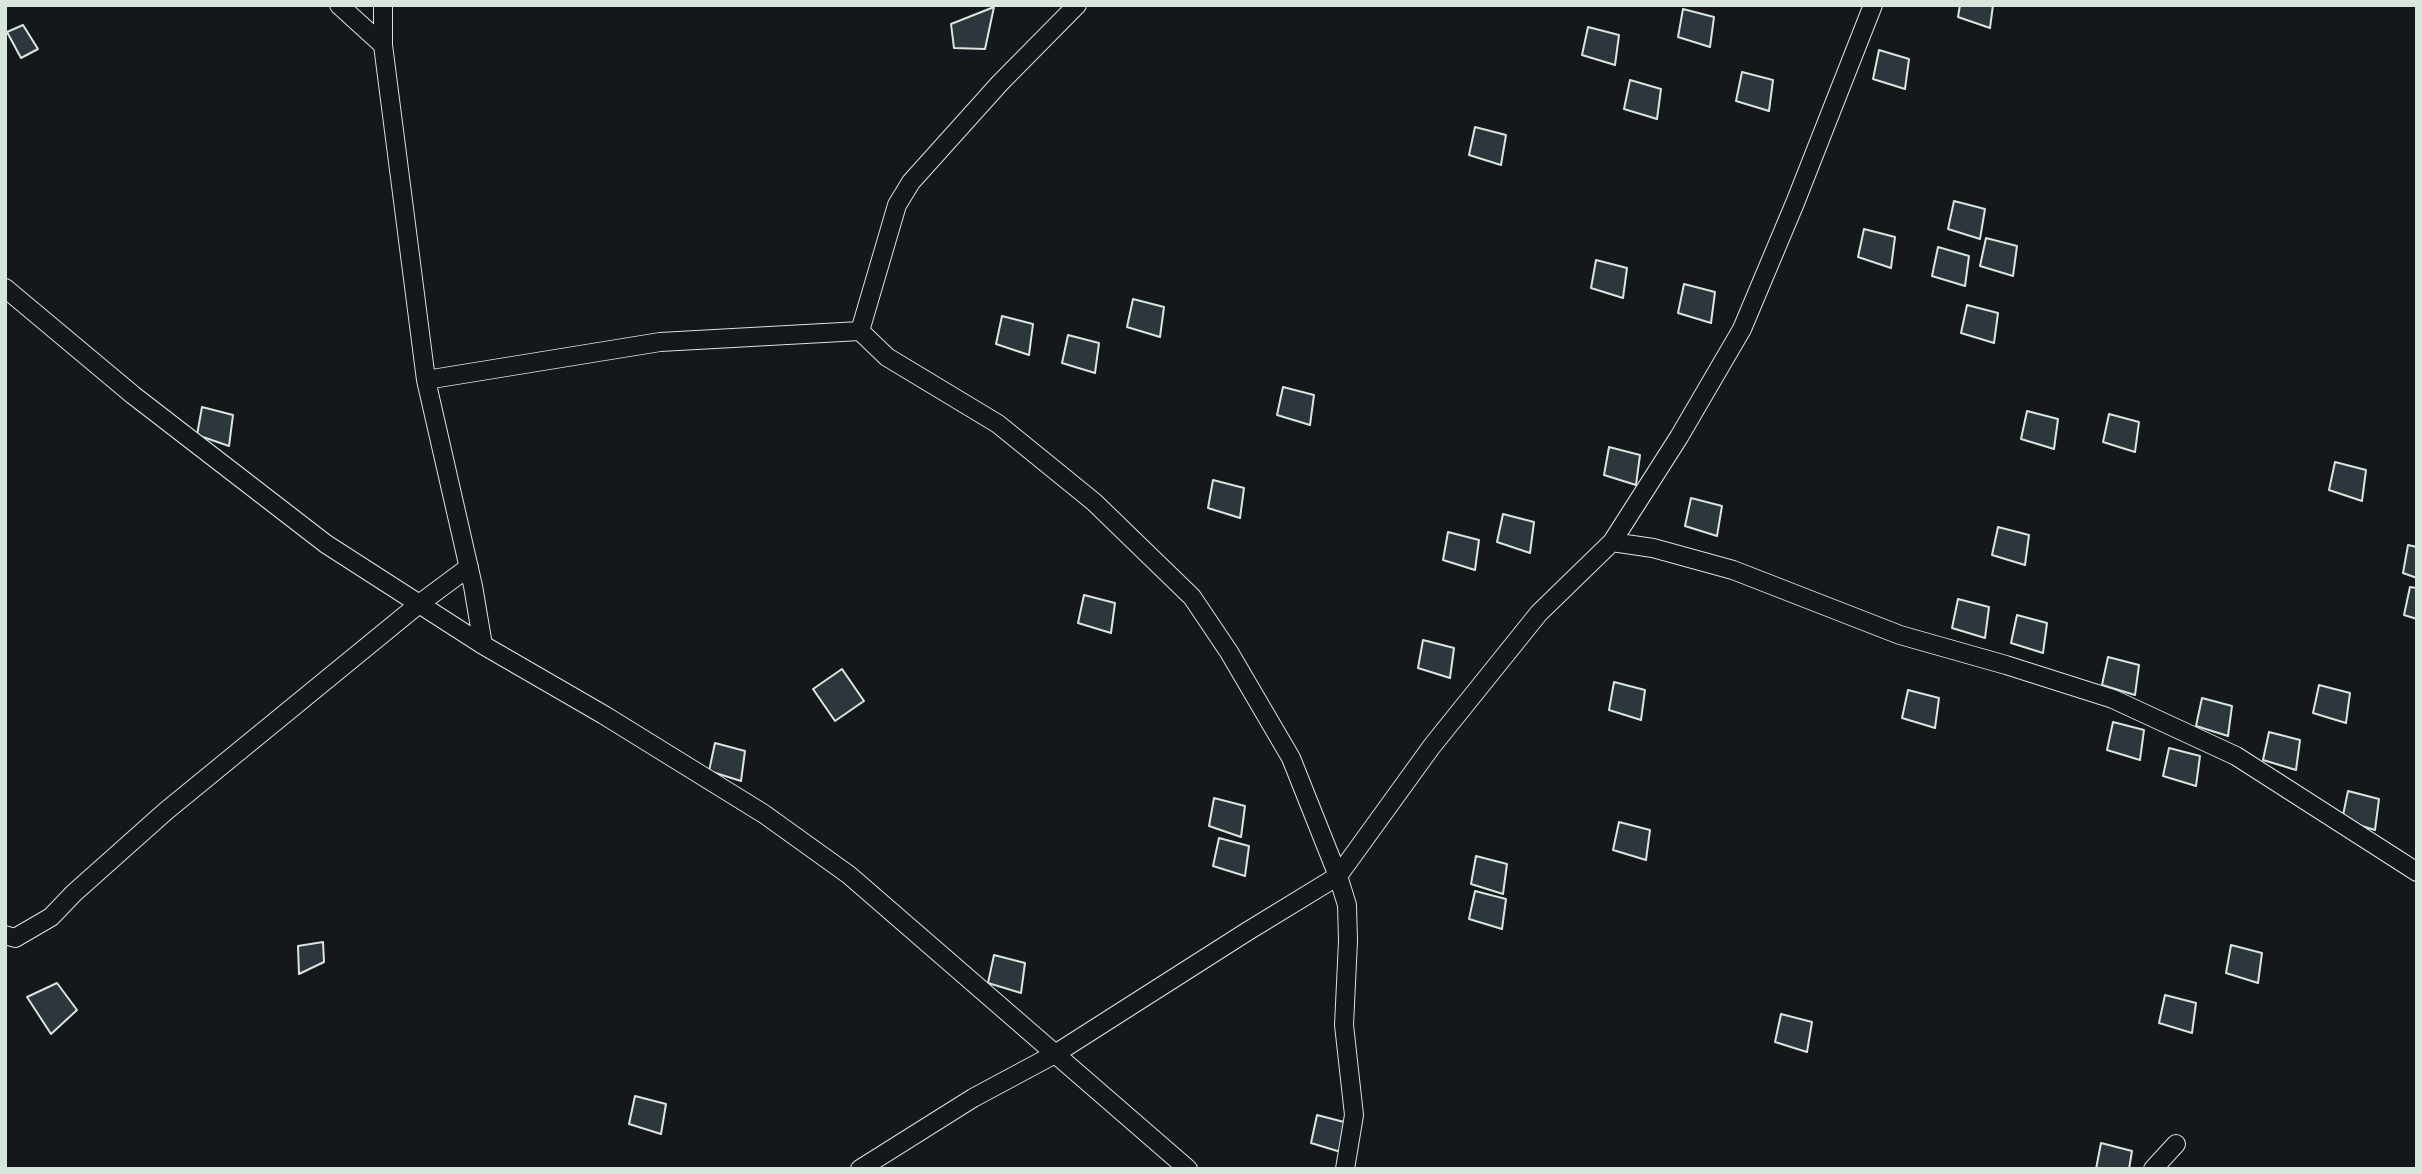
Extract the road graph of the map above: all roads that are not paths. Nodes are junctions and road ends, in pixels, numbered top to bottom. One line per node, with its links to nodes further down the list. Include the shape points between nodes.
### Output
1 (339, 5): 5 (street)
2 (383, 5): 5 (street)
3 (1077, 5): 7 (street, via 911,182 897,205)
4 (1873, 5): 9 (street, via 1742,329)
5 (383, 45): 8 (street)
6 (5, 288): 11 (street, via 133,395 326,544)
7 (860, 331): 8 (street, via 660,342); 14 (street, via 887,358 998,424 1094,502 1192,597 1291,758)
8 (426, 380): 10 (street)
9 (1612, 542): 13 (street, via 1734,570 1900,635 2113,699 2236,756); 14 (street, via 1539,613 1432,746)
10 (469, 566): 11 (street); 12 (street)
11 (419, 604): 12 (street); 15 (street, via 166,811 51,917 15,938)
12 (484, 645): 16 (street, via 764,814 849,875)
13 (2417, 872)
14 (1338, 876): 16 (street); 20 (street, via 1347,905 1344,1025 1354,1115)
15 (5, 935)
16 (1055, 1054): 18 (street); 19 (street)
17 (2176, 1144): 21 (street)
18 (860, 1169)
19 (1188, 1169)
20 (1345, 1169)
21 (2153, 1169)

